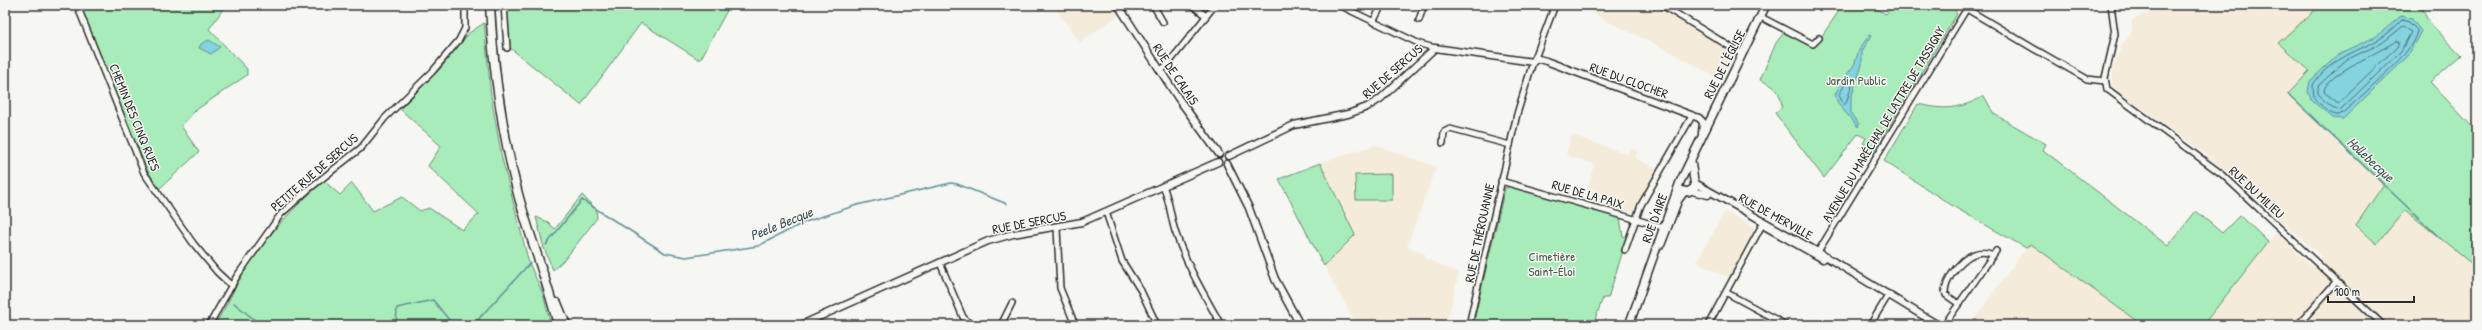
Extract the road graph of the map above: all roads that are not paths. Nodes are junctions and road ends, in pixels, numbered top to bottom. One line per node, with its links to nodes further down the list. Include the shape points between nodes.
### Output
1 (77, 5): 53 (street, CHEMIN DES CINQ RUES, via 144,173 193,243)
2 (465, 5): 53 (street, PETITE RUE DE SERCUS, via 465,28 459,40 360,148 284,210)
3 (490, 5): 54 (main road, via 496,81 506,139 526,221)
4 (504, 5): 23 (street)
5 (1118, 5): 27 (street, RUE DE CALAIS)
6 (1153, 5): 20 (street)
7 (1192, 5): 17 (street)
8 (1215, 5): 17 (street)
9 (1339, 5): 21 (street)
10 (1382, 5): 21 (street)
11 (1424, 5): 19 (street)
12 (1555, 5): 26 (street, RUE DE THÉROUANNE)
13 (1662, 5): 25 (street)
14 (1766, 5): 18 (main road, RUE DE L'ÉGLISE)
15 (2111, 5): 28 (street, via 2115,34)
16 (1968, 6): 28 (street, via 2037,51 2087,79); 50 (street, AVENUE DU MARÉCHAL DE LATTRE DE TASSIGNY)
17 (1206, 16): 27 (street)
18 (1760, 17): 22 (street, via 1813,44); 25 (main road, RUE DE L'ÉGLISE)
19 (1419, 20)
20 (1163, 22)
21 (1373, 22): 24 (street)
22 (1819, 38)
23 (507, 48)
24 (1435, 48): 26 (street, RUE DU CLOCHER); 34 (street, RUE DE SERCUS, via 1380,99 1367,107 1353,113 1294,125)
25 (1742, 54): 30 (main road, RUE DE L'ÉGLISE)
26 (1534, 60): 29 (street, RUE DU CLOCHER); 32 (street, RUE DE THÉROUANNE)
27 (1160, 71): 33 (street, RUE DE CALAIS)
28 (2105, 80): 52 (street, RUE DU MILIEU, via 2106,87 2223,175)
29 (1692, 116): 30 (street, via 1702,121); 45 (street)
30 (1702, 133): 35 (main road, RUE D'AIRE)
31 (1443, 143): 32 (street, via 1444,132 1450,129)
32 (1510, 145): 39 (street, RUE DE THÉROUANNE)
33 (1219, 154): 34 (street, via 1225,153); 36 (street)
34 (1229, 156): 37 (street)
35 (1691, 159): 38 (main road, RUE D'AIRE); 40 (main road, RUE D'AIRE)
36 (1218, 162): 37 (street); 41 (street, RUE DE SERCUS)
37 (1226, 164): 69 (street, via 1249,208 1275,279)
38 (1694, 180): 40 (main road, via 1687,177); 42 (main road); 50 (street, RUE DE MERVILLE)
39 (1501, 181): 45 (street, RUE DE LA PAIX); 70 (street, RUE DE THÉROUANNE)
40 (1680, 182): 43 (main road); 48 (main road, RUE D'AIRE)
41 (1163, 186): 44 (street, RUE DE SERCUS); 68 (street, via 1171,206 1178,239 1201,291)
42 (1692, 191): 43 (main road); 46 (street, RUE DE MERVILLE, via 1706,194)
43 (1684, 192): 48 (main road, RUE D'AIRE)
44 (1106, 212): 47 (street, RUE DE SERCUS, via 1077,224); 67 (street, via 1122,261 1141,291)
45 (1634, 218): 48 (street, RUE DE LA PAIX); 49 (street)
46 (1762, 225): 50 (street, RUE DE MERVILLE); 55 (street)
47 (1057, 228): 51 (street, RUE DE SERCUS, via 1001,237); 66 (street, via 1060,288)
48 (1665, 228): 71 (main road, RUE D'AIRE)
49 (1625, 250)
50 (1817, 253): 56 (street, RUE DE MERVILLE)
51 (940, 263): 63 (street, RUE DE SERCUS); 64 (street, via 963,317)
52 (2336, 282): 76 (street); 77 (street, RUE DU MILIEU)
53 (232, 286): 60 (street, PETITE RUE DE SERCUS)
54 (549, 288): 61 (main road); 62 (main road)
55 (1727, 293): 59 (street); 72 (street)
56 (1889, 294): 73 (street); 74 (street, RUE DE MERVILLE)
57 (1012, 303): 65 (street)
58 (1959, 304): 58 (street, via 1946,295 1945,290 1964,258 1973,254 1994,253); 75 (street)
59 (1783, 324)
60 (209, 325)
61 (558, 325)
62 (566, 325)
63 (801, 325)
64 (971, 325)
65 (1001, 325)
66 (1075, 325)
67 (1157, 325)
68 (1222, 325)
69 (1300, 325)
70 (1469, 325)
71 (1629, 325)
72 (1708, 325)
73 (1870, 325)
74 (1938, 325)
75 (1944, 325)
76 (2298, 325)
77 (2383, 325)

